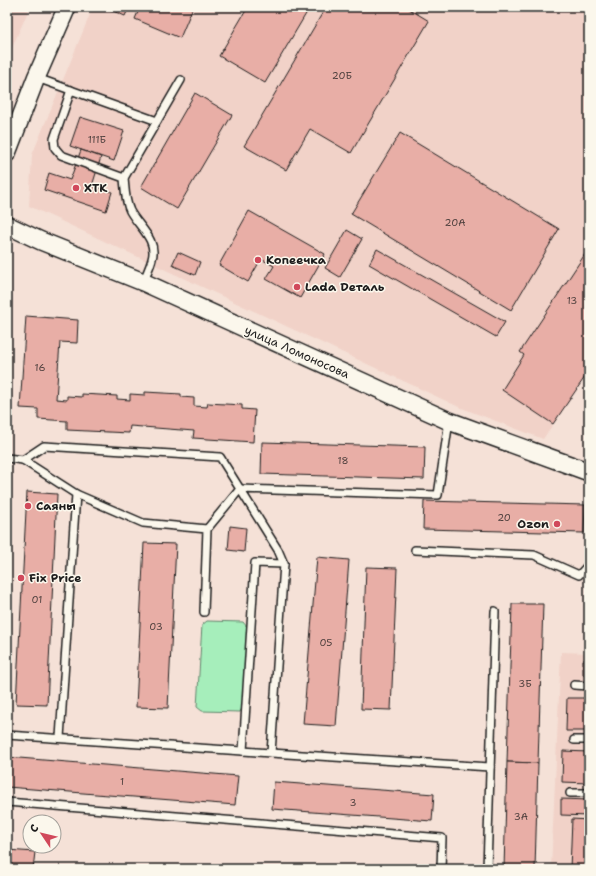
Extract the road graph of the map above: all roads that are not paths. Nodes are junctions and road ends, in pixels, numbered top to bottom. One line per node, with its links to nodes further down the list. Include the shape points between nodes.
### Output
1 (66, 7): 2 (street)
2 (36, 78): 4 (lane); 6 (street)
3 (181, 80): 5 (lane)
4 (71, 90): 5 (lane); 7 (lane, via 54,139 55,148 61,155)
5 (157, 121): 7 (lane)
6 (7, 153)
7 (124, 178): 9 (lane, via 129,210 150,240 153,250 153,258)
8 (7, 225): 9 (street, улица Ломоносова)
9 (143, 282): 10 (street, улица Ломоносова)
10 (450, 421): 13 (street, улица Ломоносова); 14 (lane, via 438,495)
11 (7, 458): 12 (lane)
12 (23, 460): 14 (lane, via 44,446 220,457); 15 (lane)
13 (589, 472)
14 (240, 489): 16 (lane); 18 (lane)
15 (76, 494): 16 (lane, via 143,523); 25 (lane)
16 (207, 529): 21 (lane)
17 (415, 550): 19 (lane, via 534,555 579,575)
18 (284, 564): 28 (lane, via 255,563); 29 (lane)
19 (589, 564)
20 (495, 611): 30 (lane)
21 (204, 612)
22 (574, 685): 23 (lane)
23 (589, 686)
24 (7, 735): 25 (lane)
25 (60, 738): 28 (lane)
26 (574, 740): 27 (lane)
27 (589, 740)
28 (243, 751): 29 (lane)
29 (271, 753): 30 (lane)
30 (490, 767): 35 (lane)
31 (570, 793): 32 (lane)
32 (589, 793)
33 (7, 802): 34 (lane, via 442,838)
34 (441, 869)
35 (487, 869)

